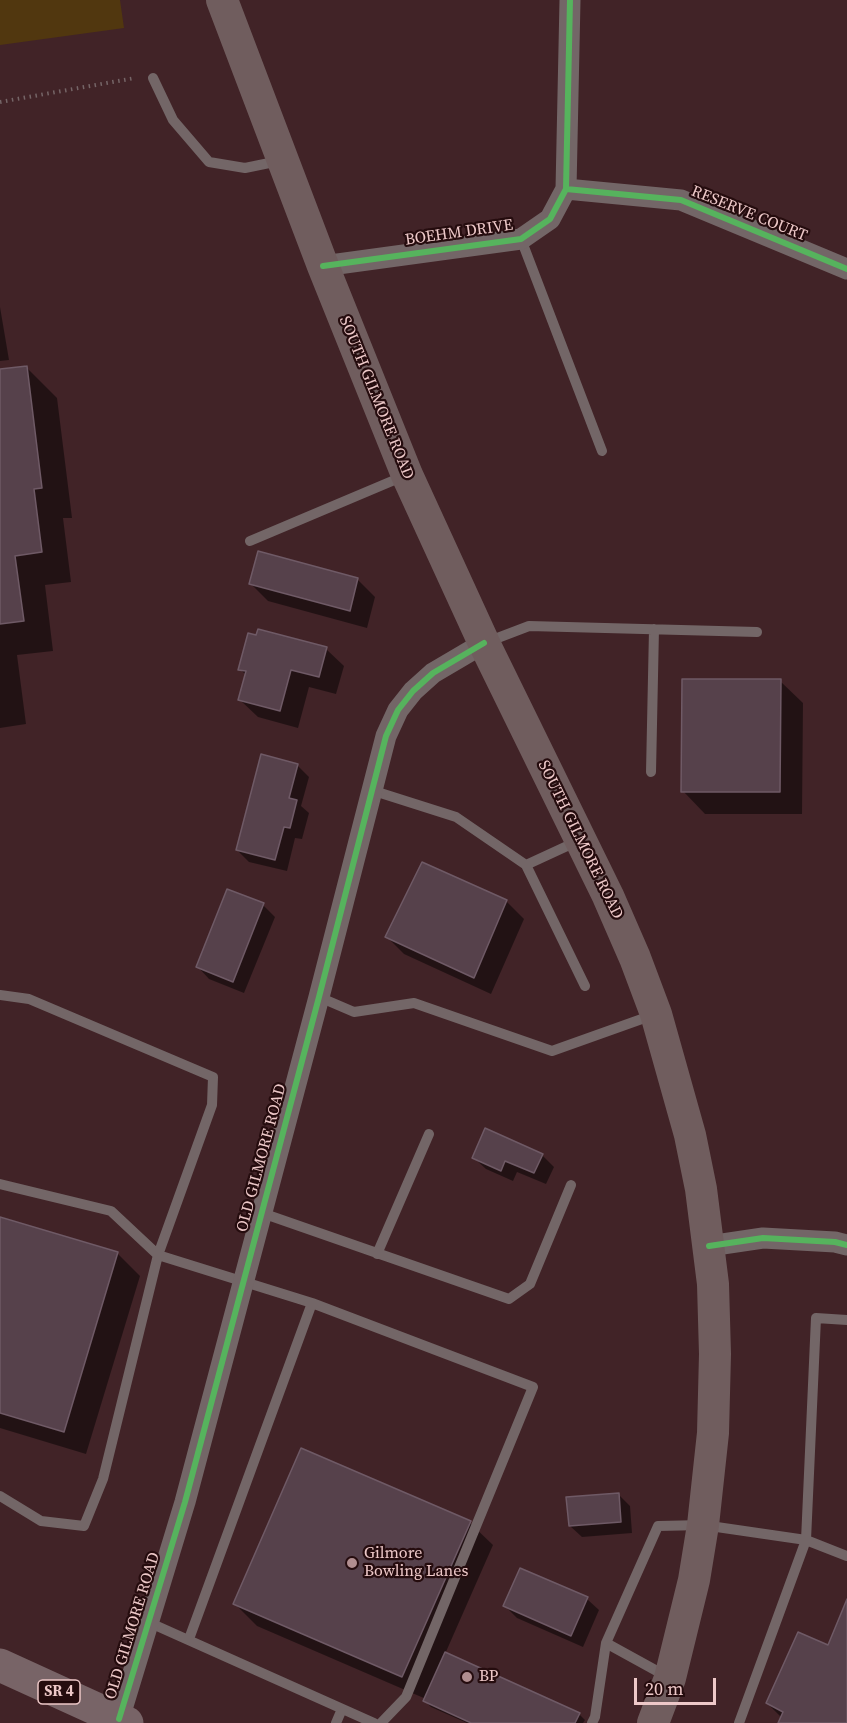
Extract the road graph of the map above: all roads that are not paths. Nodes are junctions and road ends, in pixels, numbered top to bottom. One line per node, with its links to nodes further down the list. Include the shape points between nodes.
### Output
1 (222, 0): 4 (main road, SOUTH GILMORE ROAD)
2 (570, 0): 5 (street, BOEHM DRIVE)
3 (153, 78): 4 (lane, via 173,120 209,162 244,168)
4 (282, 160): 7 (main road, SOUTH GILMORE ROAD)
5 (566, 189): 6 (street, BOEHM DRIVE, via 550,219); 8 (street, RESERVE COURT, via 681,200)
6 (521, 239): 7 (street, BOEHM DRIVE); 9 (lane)
7 (323, 266): 10 (main road, SOUTH GILMORE ROAD)
8 (847, 269)
9 (602, 451)
10 (407, 475): 11 (lane); 14 (main road, SOUTH GILMORE ROAD)
11 (250, 541)
12 (654, 629): 13 (lane); 14 (lane, via 528,626); 15 (lane)
13 (757, 633)
14 (484, 643): 16 (street, OLD GILMORE ROAD, via 433,673 398,710 386,736); 17 (main road, SOUTH GILMORE ROAD)
15 (651, 772)
16 (371, 790): 18 (lane, via 456,817); 21 (street, OLD GILMORE ROAD)
17 (581, 840): 18 (lane); 22 (main road, SOUTH GILMORE ROAD)
18 (526, 866): 19 (lane)
19 (585, 986)
20 (0, 995): 30 (lane, via 29,999 213,1077 212,1105)
21 (319, 997): 22 (lane, via 354,1012 414,1003 552,1052); 26 (street, OLD GILMORE ROAD)
22 (656, 1014): 28 (main road, SOUTH GILMORE ROAD, via 690,1135)
23 (429, 1134): 29 (lane)
24 (0, 1184): 30 (lane, via 111,1211)
25 (571, 1185): 29 (lane, via 530,1284 509,1299)
26 (262, 1213): 29 (lane); 31 (street, OLD GILMORE ROAD)
27 (847, 1245): 28 (street, via 763,1238)
28 (709, 1246): 35 (main road, SOUTH GILMORE ROAD, via 715,1392)
29 (377, 1254)
30 (158, 1255): 31 (lane); 34 (lane, via 103,1479 84,1526 41,1521)
31 (243, 1283): 32 (lane); 38 (street, OLD GILMORE ROAD, via 185,1502)
32 (312, 1303): 39 (lane); 47 (lane, via 533,1387 406,1697)
33 (847, 1320): 36 (lane, via 816,1318)
34 (0, 1496)
35 (703, 1525): 36 (lane); 40 (lane, via 658,1526); 42 (main road, SOUTH GILMORE ROAD)
36 (806, 1540): 37 (lane); 50 (lane)
37 (847, 1556)
38 (148, 1622): 39 (lane); 44 (street, OLD GILMORE ROAD)
39 (189, 1639): 43 (lane)
40 (606, 1643): 42 (lane); 48 (lane)
41 (0, 1665): 44 (main road, SR 4)
42 (670, 1678): 49 (main road, SOUTH GILMORE ROAD)
43 (342, 1709): 45 (lane); 46 (lane)
44 (123, 1721)
45 (336, 1723)
46 (374, 1723)
47 (381, 1723)
48 (592, 1723)
49 (653, 1723)
50 (739, 1723)

